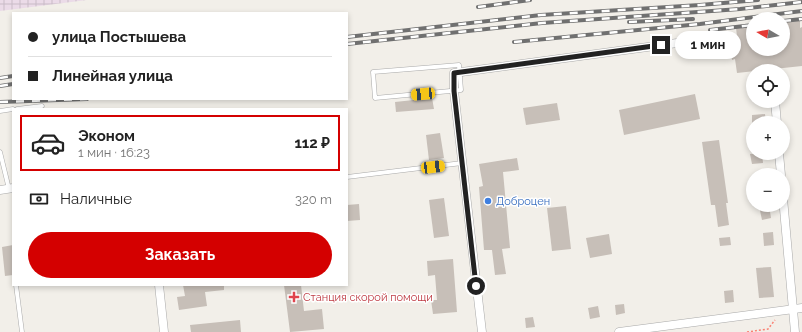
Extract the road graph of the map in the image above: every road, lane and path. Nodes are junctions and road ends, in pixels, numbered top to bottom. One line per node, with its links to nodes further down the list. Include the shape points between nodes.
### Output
1 (707, 39): 2 (street)
2 (457, 73): 3 (street); 3 (lane, via 459,65 373,72 375,98)
3 (454, 91): 9 (street)
4 (42, 106): 5 (lane)
5 (25, 108)
6 (12, 110): 7 (lane)
7 (0, 111)
8 (0, 152): 11 (lane)
9 (462, 163): 10 (lane); 21 (street)
10 (348, 177)
11 (11, 188): 12 (street)
12 (0, 190)
13 (784, 212): 17 (street)
14 (16, 286): 19 (lane)
15 (159, 286): 20 (street)
16 (802, 308): 17 (street)
17 (792, 309): 18 (street); 24 (street)
18 (782, 310): 22 (street); 23 (path, via 768,329)
19 (22, 332)
20 (164, 332)
21 (482, 332)
22 (619, 332)
23 (747, 332)
24 (795, 332)

